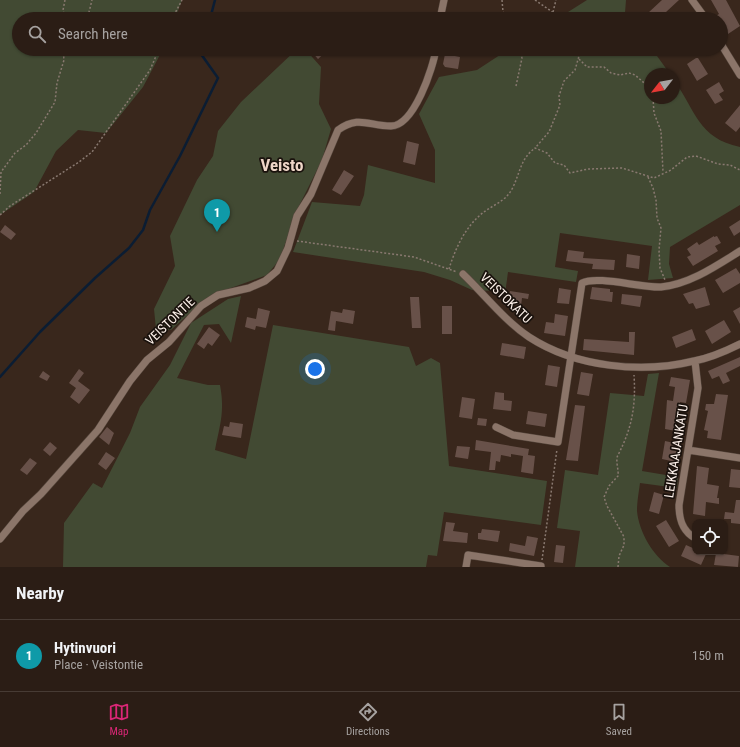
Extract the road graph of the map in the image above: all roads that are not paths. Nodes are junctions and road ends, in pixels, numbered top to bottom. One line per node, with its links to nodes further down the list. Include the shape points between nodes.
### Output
1 (444, 0): 3 (street)
2 (692, 0): 4 (street)
3 (441, 12)
4 (701, 12)
5 (728, 55): 7 (street)
6 (435, 56): 17 (street, VEISTONTIE, via 427,82 401,122 392,126 355,122 346,124 338,130 310,194 297,216 277,271 265,281 249,288 218,295 201,306 169,342 148,360 130,381 98,430 23,511)
7 (740, 75)
8 (740, 251): 11 (street, via 700,275 667,286 642,286 596,280 582,283)
9 (463, 274): 11 (street, VEISTOKATU, via 517,328)
10 (740, 344): 12 (street, VEISTOKATU)
11 (571, 357): 12 (street, VEISTOKATU, via 613,366 633,367); 13 (street, via 558,442 513,435)
12 (695, 361): 14 (street, LEIKKAAJANKATU, via 698,388)
13 (496, 427)
14 (688, 450): 15 (street); 16 (street, LEIKKAAJANKATU, via 679,515 682,524)
15 (740, 458)
16 (692, 536)
17 (0, 540)
18 (541, 566): 19 (street, via 468,555)
19 (466, 567)

